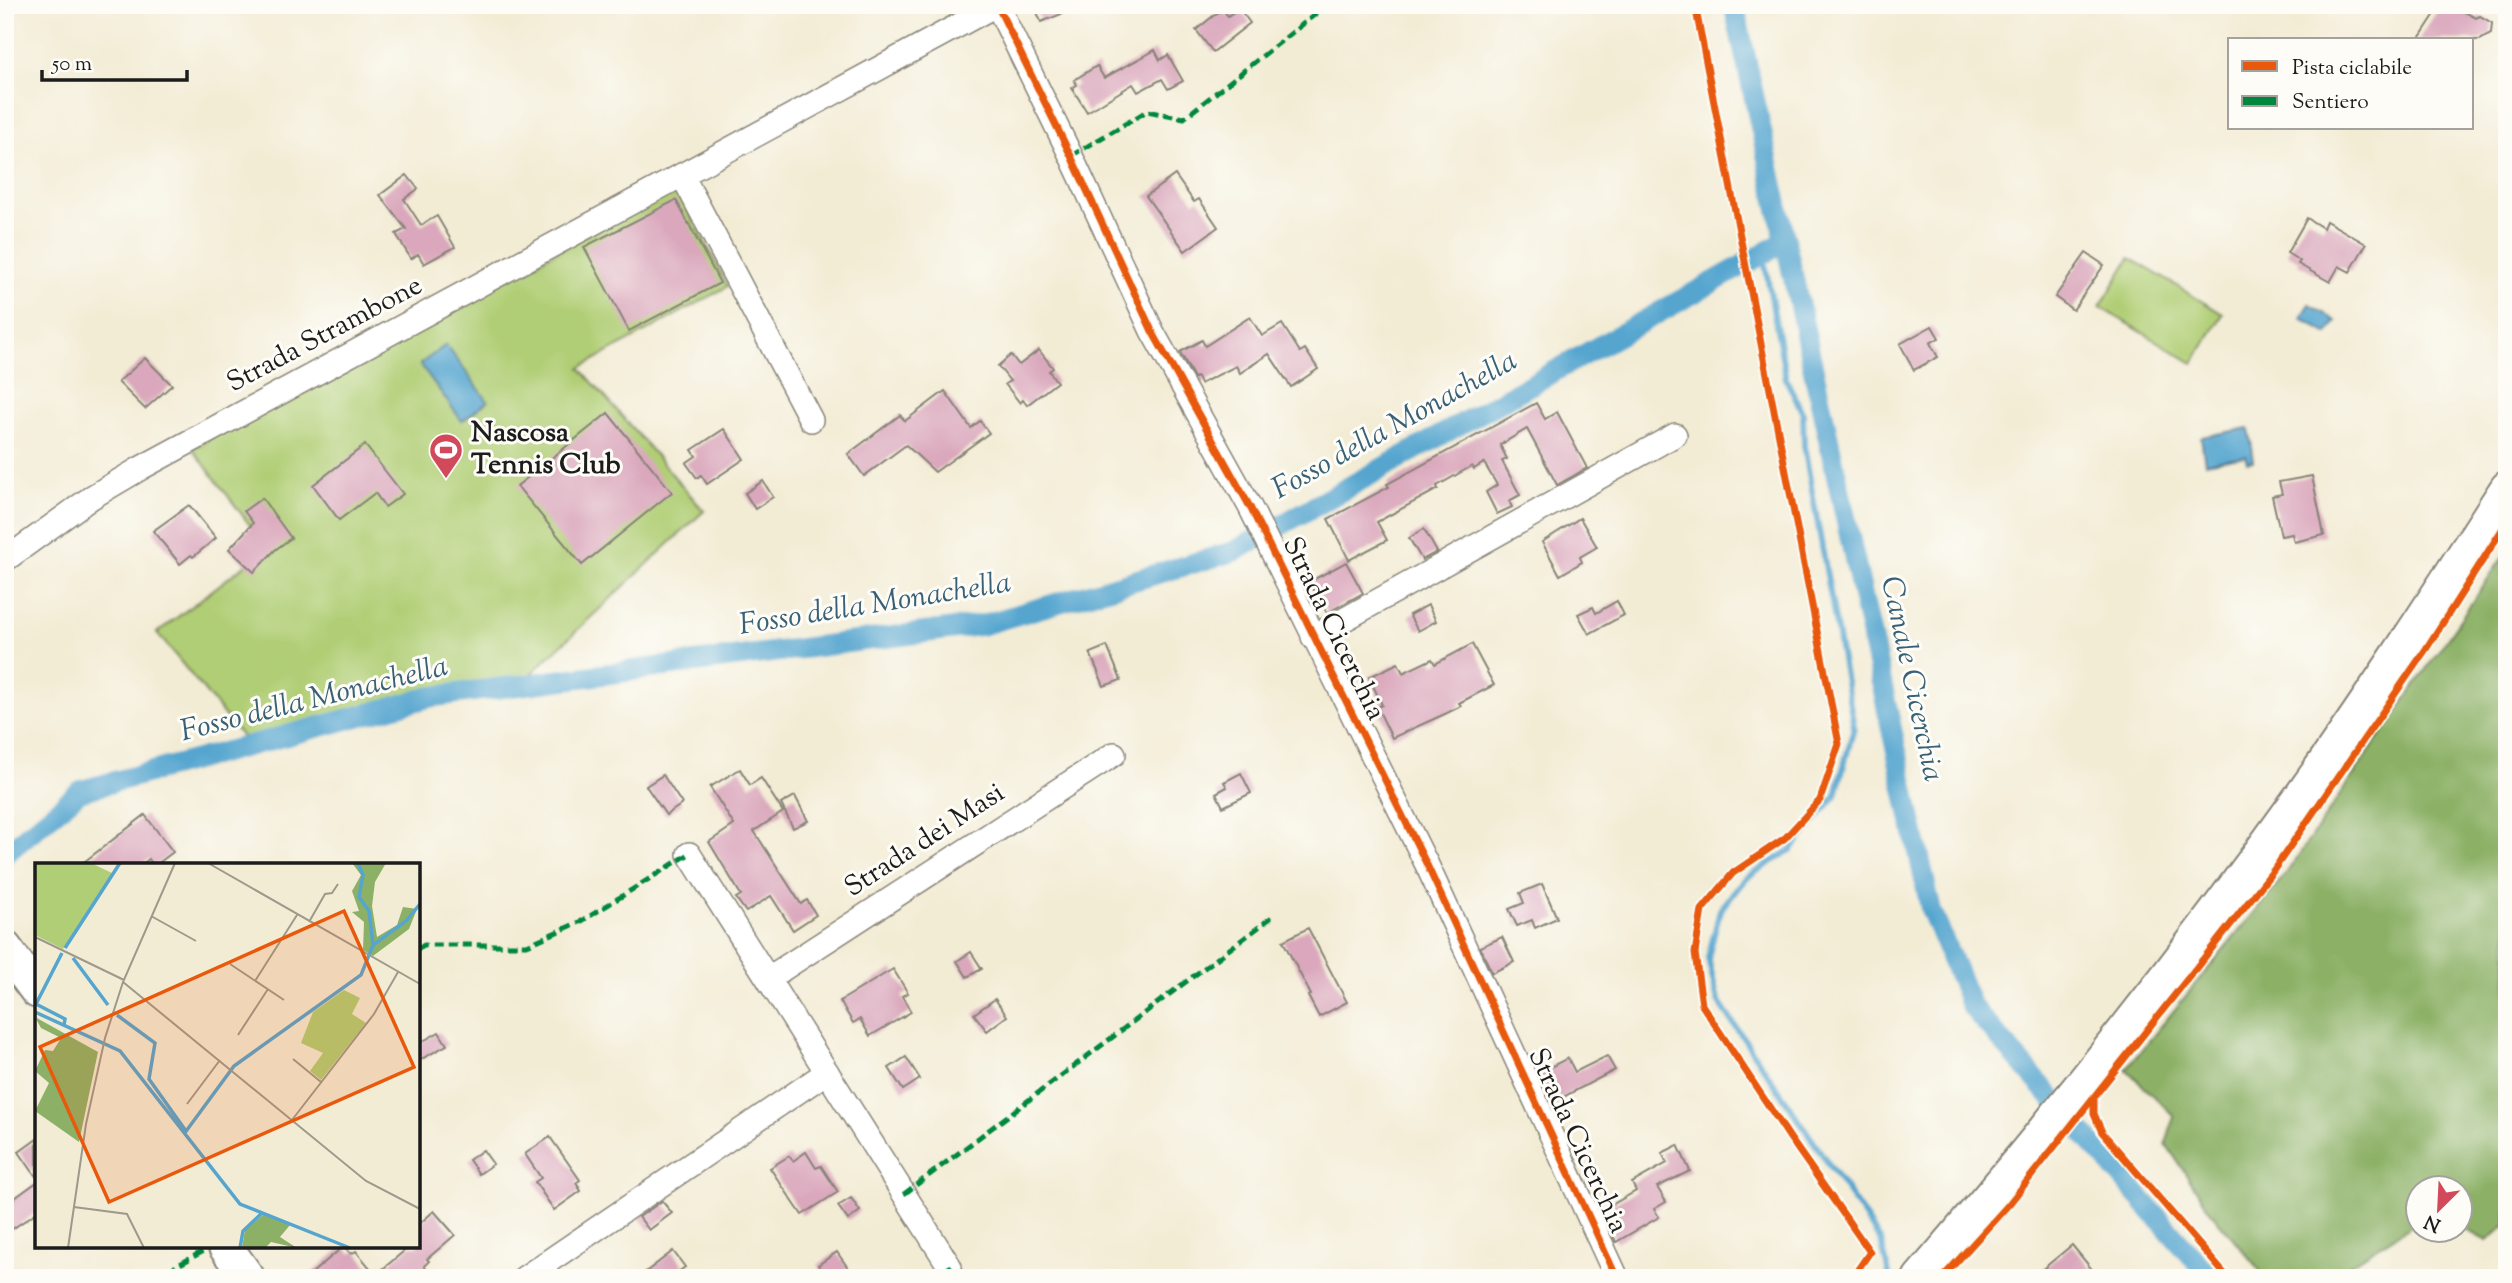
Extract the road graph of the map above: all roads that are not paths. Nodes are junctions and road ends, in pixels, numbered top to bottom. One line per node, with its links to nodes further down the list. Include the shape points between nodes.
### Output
1 (996, 5): 2 (street, Strada Strambone); 7 (street, Strada Cicerchia, via 1161,349 1250,507)
2 (682, 175): 3 (street); 6 (street, Strada Strambone, via 122,479)
3 (811, 420)
4 (1675, 435): 7 (street, Strada Cicerchia)
5 (2507, 488): 19 (main road, via 2304,793 2076,1092)
6 (5, 560)
7 (1313, 637): 18 (street, Strada Cicerchia, via 1427,865)
8 (1114, 754): 11 (street, Strada dei Masi)
9 (690, 854): 11 (street)
10 (5, 948): 12 (main road)
11 (769, 978): 13 (street)
12 (35, 988)
13 (827, 1072): 15 (street); 17 (street)
14 (226, 1248): 16 (main road)
15 (950, 1267)
16 (248, 1278)
17 (524, 1278)
18 (1618, 1278)
19 (1920, 1278)

